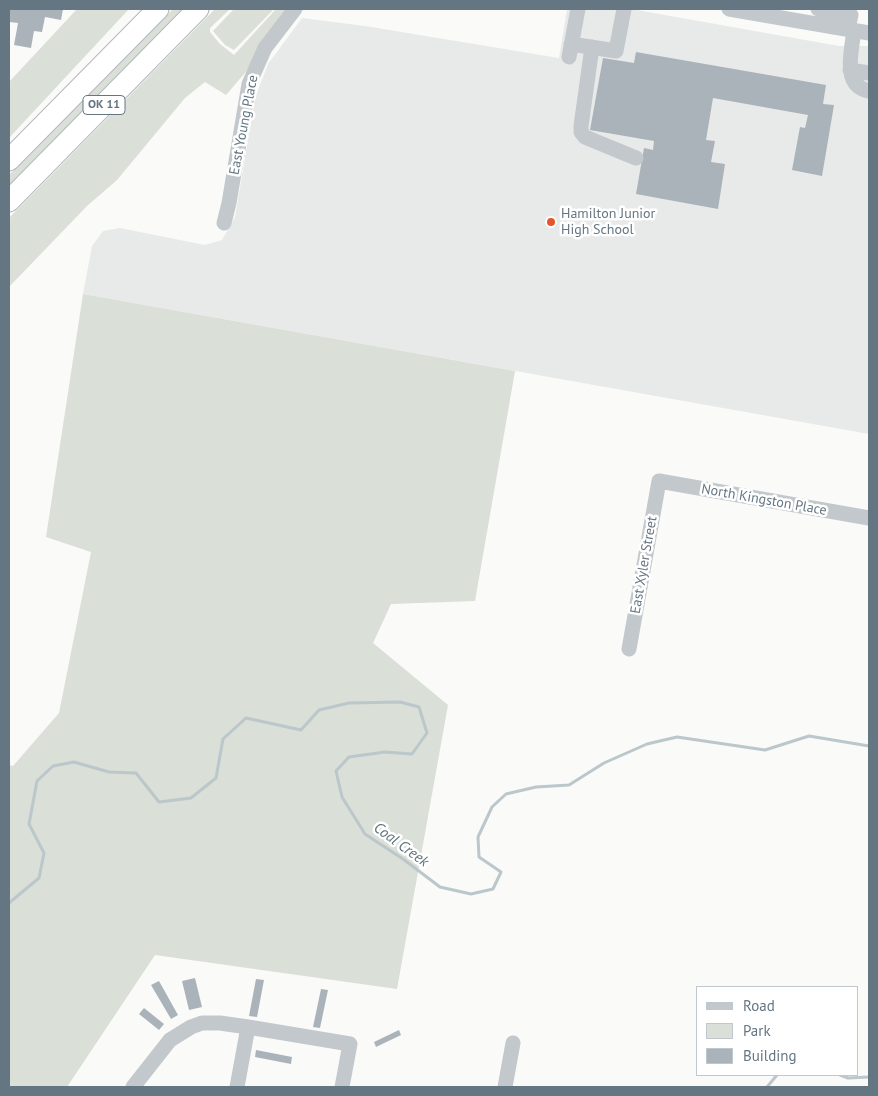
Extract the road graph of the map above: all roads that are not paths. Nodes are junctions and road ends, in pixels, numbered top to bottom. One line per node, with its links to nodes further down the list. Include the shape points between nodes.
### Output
1 (145, 9): 14 (highway)
2 (158, 9): 14 (highway, OK 11)
3 (198, 9): 19 (highway, OK 11)
4 (295, 9): 20 (street, East Young Place, via 265,48 249,84)
5 (578, 9): 12 (street, via 570,51)
6 (624, 9): 12 (street, via 616,51)
7 (729, 9): 9 (street)
8 (818, 9): 11 (street, via 851,15)
9 (757, 11): 10 (street)
10 (801, 15): 11 (street)
11 (857, 31): 13 (street)
12 (592, 47): 17 (street, via 581,132 585,137)
13 (850, 70): 15 (street); 16 (street, via 855,83)
14 (96, 71): 18 (highway, OK 11)
15 (869, 73)
16 (869, 91)
17 (636, 158)
18 (9, 160)
19 (9, 201)
20 (224, 223)
21 (659, 481): 22 (street, North Kingston Place); 23 (street, East Xyler Street)
22 (869, 518)
23 (629, 649)
24 (248, 1027): 26 (street, via 202,1023 180,1033 163,1048); 27 (street); 28 (street, via 350,1044)
25 (513, 1043): 29 (street)
26 (133, 1087)
27 (237, 1087)
28 (342, 1087)
29 (505, 1087)

